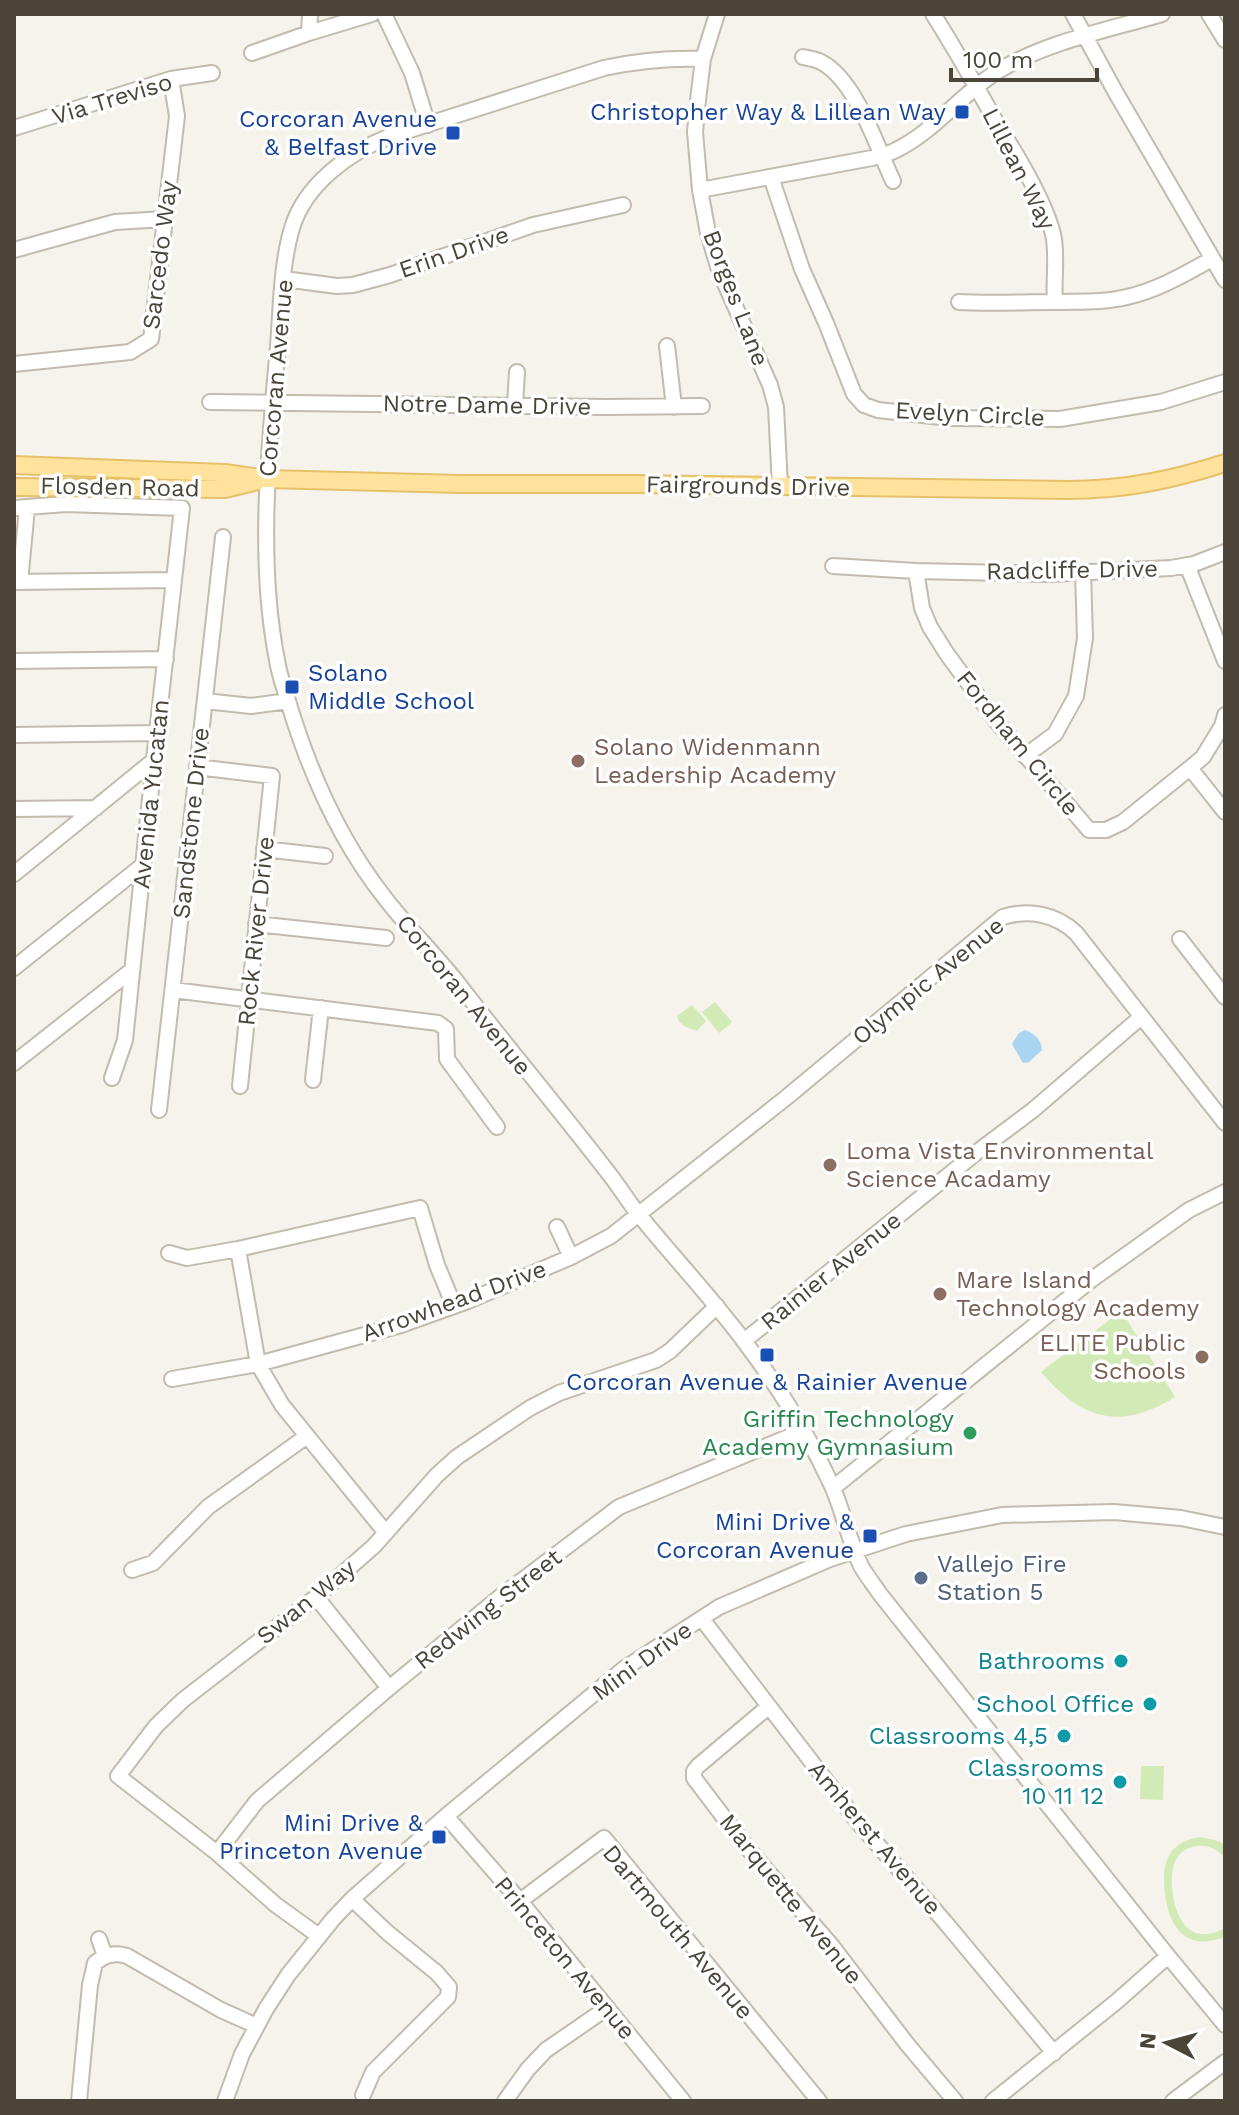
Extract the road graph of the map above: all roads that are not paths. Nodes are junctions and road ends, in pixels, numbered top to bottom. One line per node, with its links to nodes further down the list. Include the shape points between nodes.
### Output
1 (310, 14): 9 (street)
2 (372, 14): 9 (street)
3 (384, 14): 18 (street, via 412,73)
4 (717, 14): 14 (street, Borges Lane)
5 (933, 14): 17 (street, Lillean Way)
6 (1073, 14): 10 (street)
7 (1162, 14): 10 (street)
8 (1209, 14): 11 (street)
9 (309, 33): 12 (street)
10 (1085, 37): 17 (street, via 1028,55); 27 (street)
11 (1225, 40)
12 (252, 53)
13 (803, 57): 20 (street, via 835,72 861,108)
14 (703, 59): 18 (street, Corcoran Avenue, via 604,68); 23 (street, Borges Lane, via 695,132)
15 (212, 73): 16 (street, Via Treviso)
16 (171, 79): 19 (street, Via Treviso); 25 (street, Sarcedo Way, via 177,116)
17 (976, 87): 20 (street, via 919,136); 31 (street, Lillean Way, via 1048,219 1054,237)
18 (428, 125): 28 (street, Corcoran Avenue, via 378,141 323,179 295,222)
19 (14, 128)
20 (881, 155): 21 (street); 22 (street)
21 (771, 177): 23 (street); 35 (street, Evelyn Circle, via 802,269 854,394 864,405 950,418 1060,419 1161,402)
22 (893, 181)
23 (700, 190): 46 (street, Borges Lane, via 719,270 776,407)
24 (623, 205): 28 (street, Erin Drive, via 533,225 353,285)
25 (165, 219): 26 (street, via 115,222); 33 (street, Sarcedo Way, via 151,339 130,352)
26 (14, 250)
27 (1212, 259): 29 (street); 31 (street, via 1130,296)
28 (284, 279): 37 (street, Corcoran Avenue)
29 (1225, 280)
30 (959, 302): 31 (street)
31 (1055, 302)
32 (667, 346): 40 (street)
33 (14, 360)
34 (517, 372): 38 (street)
35 (1225, 382)
36 (210, 402): 37 (street, Notre Dame Drive)
37 (273, 402): 38 (street, Notre Dame Drive); 43 (street, Corcoran Avenue)
38 (515, 405): 40 (street, Notre Dame Drive)
39 (702, 406): 40 (street, Notre Dame Drive)
40 (674, 407)
41 (1225, 463): 46 (main road, Fairgrounds Drive, via 1107,490)
42 (14, 465): 44 (main road, Flosden Road)
43 (267, 479): 44 (main road, Fairgrounds Drive); 46 (main road, Fairgrounds Drive); 60 (street, Corcoran Avenue, via 269,605)
44 (225, 481): 45 (main road, Flosden Road)
45 (14, 487)
46 (780, 487)
47 (20, 508): 54 (street, Avenida Yucatan, via 182,508); 55 (street)
48 (223, 537): 59 (street, Sandstone Drive)
49 (1225, 552): 50 (street, Radcliffe Drive)
50 (1187, 565): 53 (street, Radcliffe Drive); 58 (street)
51 (833, 566): 52 (street, Radcliffe Drive)
52 (916, 571): 53 (street, Radcliffe Drive); 64 (street, Fordham Circle, via 930,627)
53 (1083, 572): 64 (street, via 1085,638 1076,696 1055,734)
54 (173, 580): 55 (street); 56 (street, Avenida Yucatan)
55 (17, 582)
56 (166, 659): 57 (street); 62 (street, Avenida Yucatan)
57 (14, 661)
58 (1225, 661)
59 (205, 701): 60 (street, via 251,706); 66 (street, Sandstone Drive)
60 (288, 701): 93 (street, Corcoran Avenue, via 327,806 362,868)
61 (1225, 715): 67 (street, Fordham Circle, via 1203,757)
62 (157, 733): 63 (street); 65 (street, Avenida Yucatan)
63 (14, 735)
64 (1025, 756): 67 (street, Fordham Circle, via 1095,831 1123,822)
65 (153, 761): 68 (street); 73 (street, Avenida Yucatan)
66 (197, 767): 71 (street, Rock River Drive, via 272,776); 80 (street, Sandstone Drive)
67 (1190, 768): 70 (street)
68 (96, 808): 69 (street); 74 (street)
69 (14, 809)
70 (1225, 812)
71 (264, 849): 72 (street); 75 (street, Rock River Drive)
72 (325, 856)
73 (143, 865): 78 (street); 79 (street, Avenida Yucatan)
74 (14, 874)
75 (256, 924): 76 (street); 82 (street, Rock River Drive)
76 (386, 938)
77 (1180, 939): 81 (street)
78 (14, 968)
79 (132, 970): 85 (street); 86 (street, Avenida Yucatan, via 125,1040)
80 (173, 990): 82 (street); 89 (street, Sandstone Drive)
81 (1225, 997)
82 (248, 999): 83 (street); 88 (street, Rock River Drive)
83 (321, 1008): 87 (street); 91 (street, via 438,1023 446,1029 447,1059)
84 (1140, 1018): 90 (street, Olympic Avenue); 93 (street, Olympic Avenue, via 1064,922 1031,913 1003,917); 100 (street, Rainier Avenue)
85 (14, 1063)
86 (112, 1078)
87 (313, 1080)
88 (240, 1086)
89 (159, 1110)
90 (1225, 1123)
91 (497, 1127)
92 (1225, 1192): 105 (street, via 1189,1210 1103,1271)
93 (639, 1215): 97 (street, Arrowhead Drive); 99 (street, Corcoran Avenue)
94 (557, 1227): 97 (street)
95 (238, 1249): 96 (street, via 187,1258); 98 (street, via 420,1208); 101 (street)
96 (169, 1253)
97 (571, 1257): 98 (street, Arrowhead Drive)
98 (454, 1306): 101 (street, Arrowhead Drive)
99 (717, 1306): 100 (street, Corcoran Avenue); 107 (street, Swan Way, via 656,1360 559,1393 477,1442 437,1475)
100 (744, 1341): 103 (street, Corcoran Avenue)
101 (258, 1364): 102 (street, Arrowhead Drive); 104 (street)
102 (172, 1379)
103 (803, 1431): 105 (street, Corcoran Avenue); 112 (street, Redwing Street, via 619,1507)
104 (307, 1436): 107 (street); 109 (street, via 208,1507 153,1563)
105 (833, 1488): 108 (street, Corcoran Avenue)
106 (1225, 1527): 108 (street, Mini Drive, via 1114,1512 1002,1515)
107 (386, 1533): 110 (street, Swan Way)
108 (855, 1550): 111 (street, Mini Drive); 121 (street, Corcoran Avenue, via 880,1594)
109 (132, 1570)
110 (316, 1597): 112 (street); 115 (street, Swan Way, via 183,1700 118,1776)
111 (702, 1619): 113 (street, Amherst Avenue); 114 (street, Mini Drive, via 625,1668)
112 (389, 1688): 115 (street, Redwing Street, via 257,1801)
113 (768, 1707): 125 (street, Amherst Avenue, via 857,1821); 133 (street, Marquette Avenue, via 698,1766 694,1778)
114 (446, 1816): 116 (street, Mini Drive); 117 (street, Princeton Avenue)
115 (217, 1853): 118 (street, Swan Way)
116 (352, 1899): 118 (street, Mini Drive); 127 (street, via 449,1987 448,1997 373,2072)
117 (520, 1901): 122 (street, Princeton Avenue); 132 (street, Dartmouth Avenue, via 604,1838)
118 (319, 1936): 124 (street, Mini Drive)
119 (99, 1939): 120 (street)
120 (105, 1956): 124 (street, via 127,1956); 128 (street, via 95,1963 90,1985)
121 (1168, 1956): 123 (street, Corcoran Avenue); 125 (street)
122 (607, 2008): 130 (street, via 546,2050); 131 (street, Princeton Avenue)
123 (1225, 2025)
124 (257, 2026): 129 (street, Mini Drive)
125 (1054, 2053): 134 (street)
126 (1225, 2062): 135 (street)
127 (363, 2095)
128 (79, 2101)
129 (225, 2101)
130 (505, 2101)
131 (683, 2101)
132 (819, 2101)
133 (955, 2101)
134 (993, 2101)
135 (1173, 2101)

